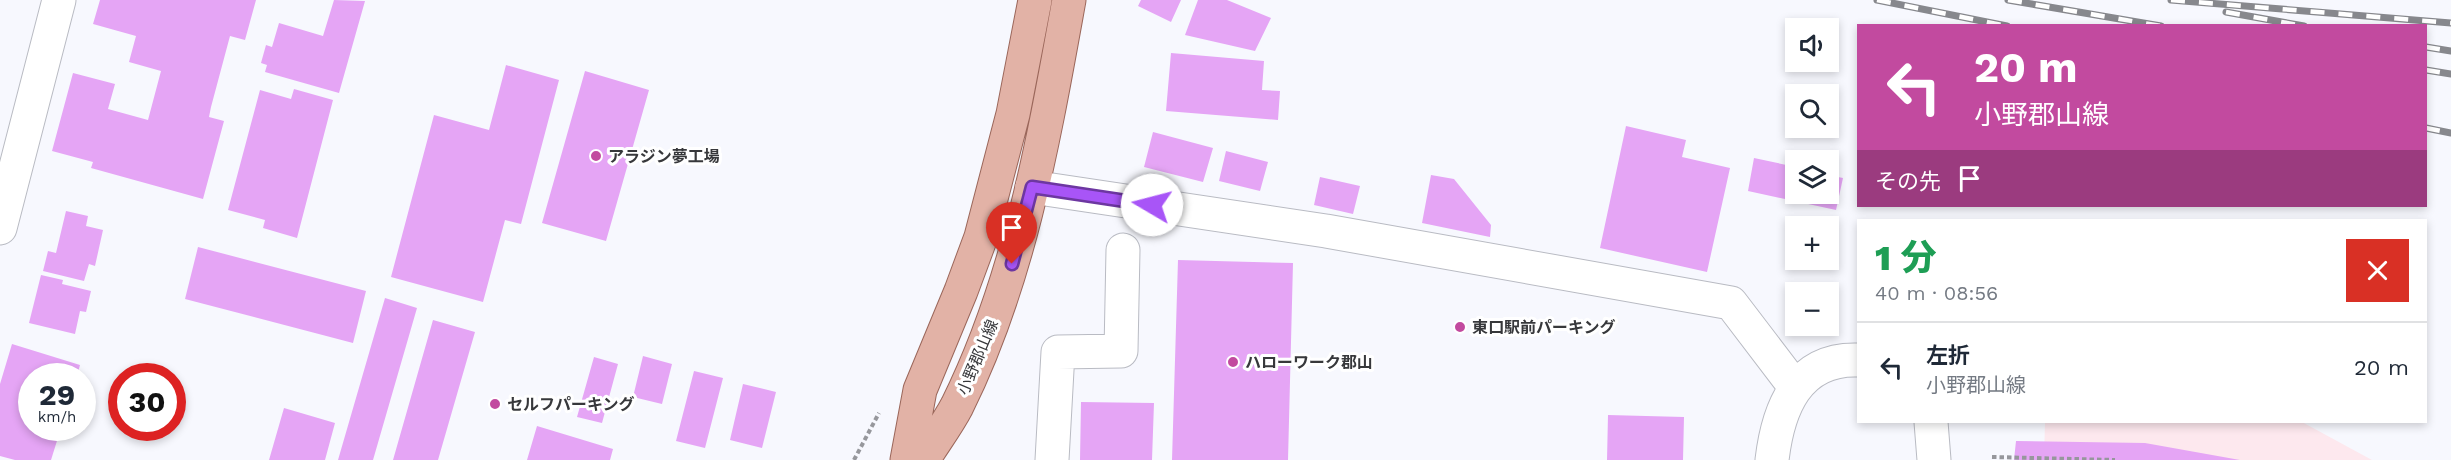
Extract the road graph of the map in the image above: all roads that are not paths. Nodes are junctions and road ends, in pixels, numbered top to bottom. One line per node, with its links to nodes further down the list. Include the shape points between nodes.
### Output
1 (59, 0): 5 (street)
2 (1035, 0): 10 (main road, via 984,225 920,390)
3 (1069, 0): 4 (main road, 小野郡山線)
4 (1032, 187): 8 (street, via 1326,231 1731,303); 11 (main road, 小野郡山線, via 999,303 976,365 956,408)
5 (0, 228)
6 (1123, 250): 12 (street, via 1121,351 1059,352)
7 (1857, 360): 8 (street, via 1830,363)
8 (1795, 387): 13 (street, via 1783,408)
9 (1931, 423): 14 (street)
10 (907, 460)
11 (923, 460)
12 (1052, 460)
13 (1772, 460)
14 (1934, 460)

